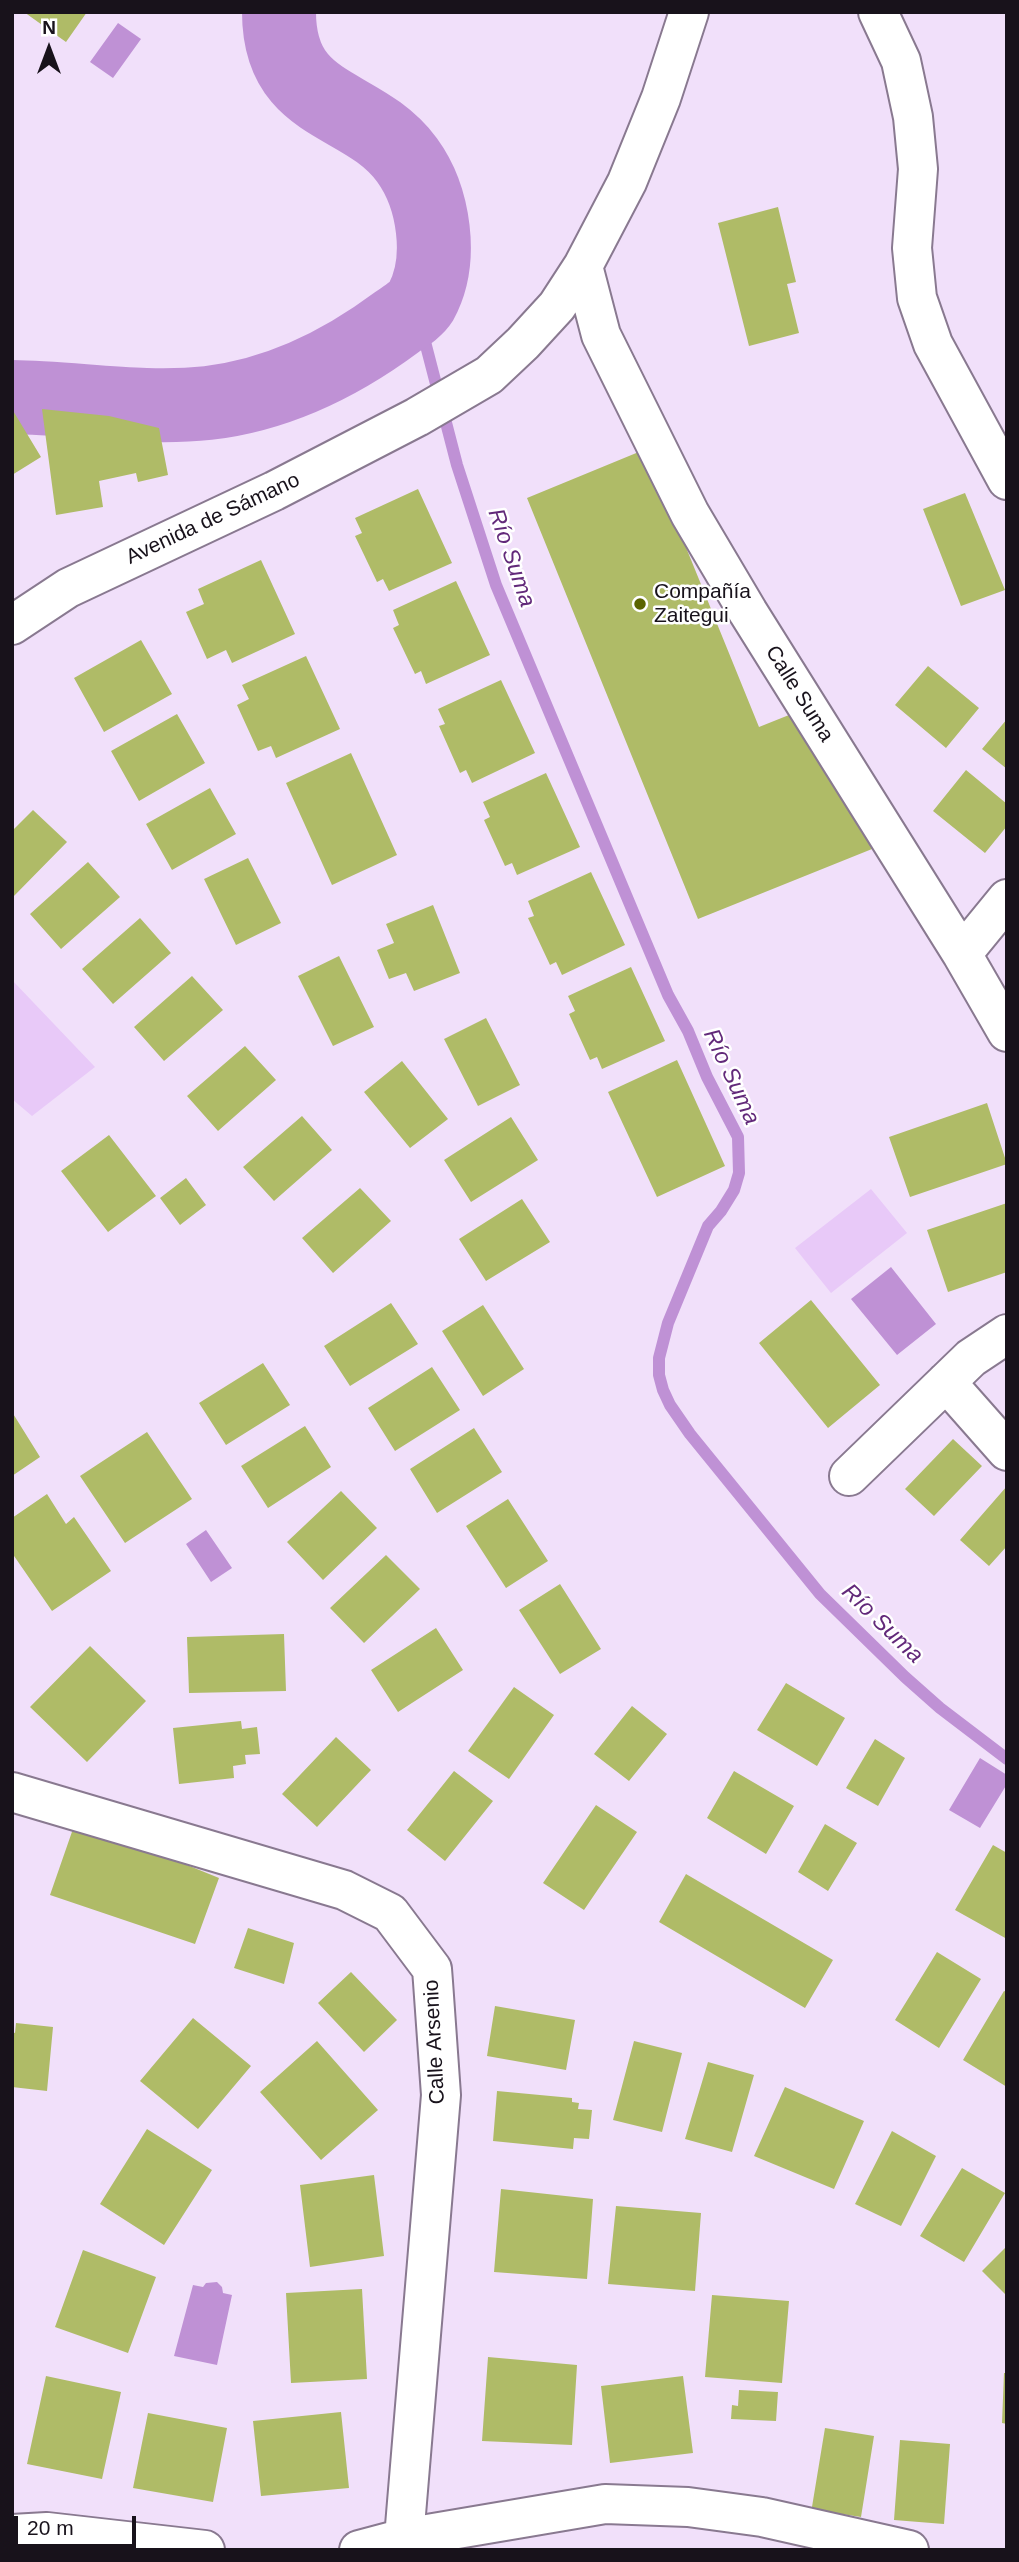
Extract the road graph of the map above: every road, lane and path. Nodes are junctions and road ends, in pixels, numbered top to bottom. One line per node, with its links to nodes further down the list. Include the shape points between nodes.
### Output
1 (689, 12): 3 (street, via 627,182)
2 (878, 12): 4 (street, via 901,61 913,117 918,169 912,248 917,298 933,344)
3 (583, 266): 5 (street, Avenida de Sámano, via 557,306 489,375 274,491 68,588); 7 (street, Calle Suma, via 601,335 690,514)
4 (1007, 480)
5 (12, 625)
6 (1007, 899): 7 (street)
7 (962, 954): 8 (street, Calle Suma)
8 (1007, 1032)
9 (1007, 1334): 10 (street)
10 (946, 1382): 11 (street); 12 (street)
11 (1007, 1451)
12 (849, 1476)
13 (12, 1792): 15 (street, Calle Arsenio, via 344,1890 390,1913 432,1969 441,2095)
14 (12, 2535): 17 (street, via 47,2532)
15 (404, 2538): 16 (street, via 606,2504 688,2507 762,2517); 18 (street)
16 (838, 2542): 19 (street)
17 (205, 2550)
18 (359, 2550)
19 (909, 2550)

